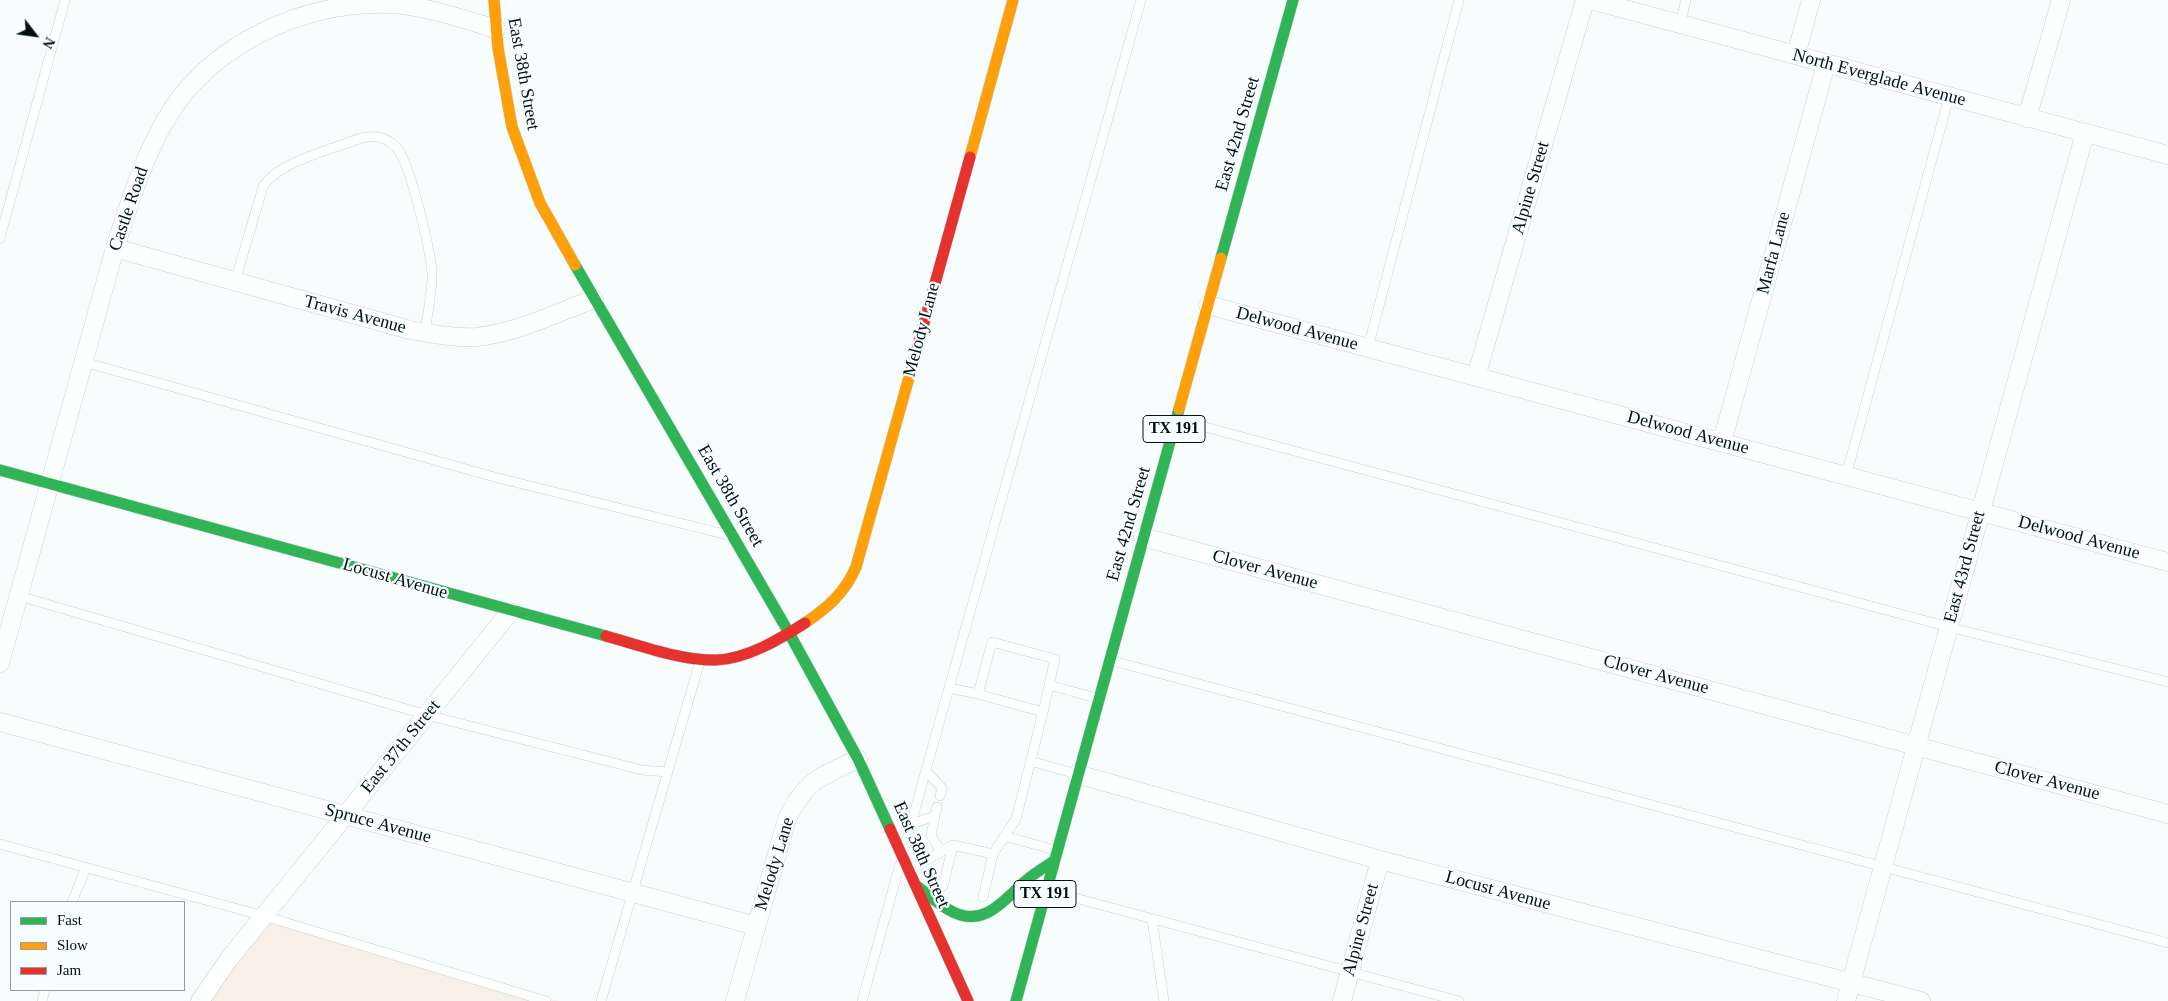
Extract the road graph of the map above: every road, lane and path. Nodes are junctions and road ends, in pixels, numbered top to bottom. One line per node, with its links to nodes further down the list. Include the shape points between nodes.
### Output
1 (65, 0): 20 (lane)
2 (494, 0): 13 (main road, East 38th Street)
3 (1013, 0): 41 (main road, Melody Lane, via 860,556 840,595)
4 (1141, 0): 47 (lane)
5 (1293, 0): 24 (main road, East 42nd Street / TX 191)
6 (1459, 0): 26 (lane)
7 (1585, 0): 28 (street, Alpine Street)
8 (1591, 0): 12 (street, North Everglade Avenue)
9 (1686, 0): 12 (lane)
10 (1811, 0): 14 (street)
11 (2061, 0): 17 (street)
12 (1680, 24): 14 (street, North Everglade Avenue)
13 (496, 29): 21 (street, Castle Road, via 416,7 361,3 299,15 252,36 200,77 166,119 134,189); 23 (main road, East 38th Street, via 512,127 540,203)
14 (1796, 55): 15 (street, North Everglade Avenue)
15 (1826, 64): 16 (street, North Everglade Avenue); 30 (street, Marfa Lane)
16 (1950, 97): 17 (street, North Everglade Avenue); 32 (lane)
17 (2027, 118): 18 (street, North Everglade Avenue)
18 (2085, 133): 19 (street, North Everglade Avenue); 34 (street, East 43rd Street)
19 (2168, 156)
20 (0, 238)
21 (115, 248): 22 (street, Travis Avenue); 27 (street, Castle Road)
22 (235, 281): 25 (street, Travis Avenue); 25 (lane, via 268,179 290,165 344,145 371,136 381,138 402,154 426,244 432,273)
23 (594, 299): 25 (street, Travis Avenue, via 508,331 476,337); 35 (main road, East 38th Street)
24 (1208, 305): 26 (street, Delwood Avenue); 29 (main road, East 42nd Street / TX 191)
25 (425, 333)
26 (1368, 348): 28 (street, Delwood Avenue)
27 (84, 362): 33 (street, Castle Road); 35 (lane, via 498,478)
28 (1476, 377): 30 (street, Delwood Avenue)
29 (1176, 420): 36 (main road, East 42nd Street / TX 191); 40 (lane)
30 (1722, 442): 32 (street, Delwood Avenue)
31 (0, 470): 33 (main road, Locust Avenue)
32 (1846, 476): 34 (street, Delwood Avenue)
33 (50, 484): 38 (street, Castle Road); 39 (main road, Locust Avenue)
34 (1981, 511): 37 (street, Delwood Avenue); 40 (street, East 43rd Street)
35 (733, 536): 41 (main road, East 38th Street)
36 (1143, 537): 43 (main road, East 42nd Street / TX 191); 53 (street, Clover Avenue)
37 (2168, 562)
38 (19, 596): 44 (street, Castle Road); 51 (lane)
39 (510, 612): 42 (main road, Locust Avenue); 51 (street, East 37th Street)
40 (1949, 627): 45 (lane); 53 (street, East 43rd Street)
41 (788, 631): 42 (main road, Locust Avenue, via 732,658); 54 (main road, East 38th Street)
42 (700, 658): 57 (lane)
43 (1109, 660): 49 (main road, East 42nd Street / TX 191); 73 (lane)
44 (0, 663)
45 (2168, 682)
46 (1049, 684): 48 (lane, via 1055,659 992,642); 49 (lane); 50 (lane)
47 (950, 688): 48 (lane); 56 (lane)
48 (978, 694): 50 (lane)
49 (1098, 699): 58 (main road, East 42nd Street / TX 191)
50 (1042, 712): 55 (lane)
51 (427, 715): 57 (lane, via 633,768); 62 (street, East 37th Street)
52 (0, 722): 62 (street, Spruce Avenue)
53 (1916, 746): 61 (street, Clover Avenue); 73 (street, East 43rd Street)
54 (858, 759): 70 (main road, East 38th Street); 84 (street, Melody Lane, via 819,778 797,798 787,819)
55 (1030, 761): 58 (lane); 65 (lane, via 1016,819)
56 (926, 771): 59 (lane, via 942,788); 64 (lane)
57 (668, 772): 79 (lane)
58 (1077, 774): 71 (main road, East 42nd Street / TX 191); 72 (street, Locust Avenue)
59 (940, 796)
60 (937, 807): 63 (lane)
61 (2168, 814)
62 (346, 815): 79 (street, Spruce Avenue); 82 (street, East 37th Street)
63 (934, 816): 64 (lane); 68 (lane, via 931,835)
64 (911, 824): 70 (lane)
65 (1004, 836): 69 (lane); 71 (lane)
66 (0, 844): 74 (lane)
67 (953, 845): 68 (lane); 69 (lane); 77 (lane)
68 (941, 852): 75 (lane)
69 (992, 854): 80 (lane)
70 (902, 856): 75 (main road, East 38th Street); 92 (lane)
71 (1056, 856): 76 (main road, via 1000,907 974,917 953,912); 78 (main road, East 42nd Street / TX 191)
72 (1380, 860): 86 (street, Alpine Street); 87 (street, Locust Avenue)
73 (1883, 866): 85 (lane); 87 (street, East 43rd Street)
74 (86, 868): 81 (lane); 82 (lane)
75 (909, 871): 76 (main road, East 38th Street)
76 (916, 886): 93 (main road, East 38th Street)
77 (943, 886)
78 (1046, 890): 83 (lane); 94 (main road, East 42nd Street / TX 191)
79 (634, 893): 84 (street, Spruce Avenue); 90 (lane)
80 (983, 897)
81 (72, 901)
82 (264, 916): 88 (street, East 37th Street, via 228,959); 89 (lane)
83 (1152, 919): 86 (lane); 95 (lane)
84 (756, 926): 91 (street, Melody Lane)
85 (2168, 943)
86 (1350, 973): 96 (street, Alpine Street); 97 (lane)
87 (1851, 982): 98 (street, East 43rd Street); 99 (street, Locust Avenue)
88 (200, 1001)
89 (546, 1001)
90 (602, 1001)
91 (735, 1001)
92 (862, 1001)
93 (968, 1001)
94 (1016, 1001)
95 (1164, 1001)
96 (1342, 1001)
97 (1459, 1001)
98 (1846, 1001)
99 (1921, 1001)

